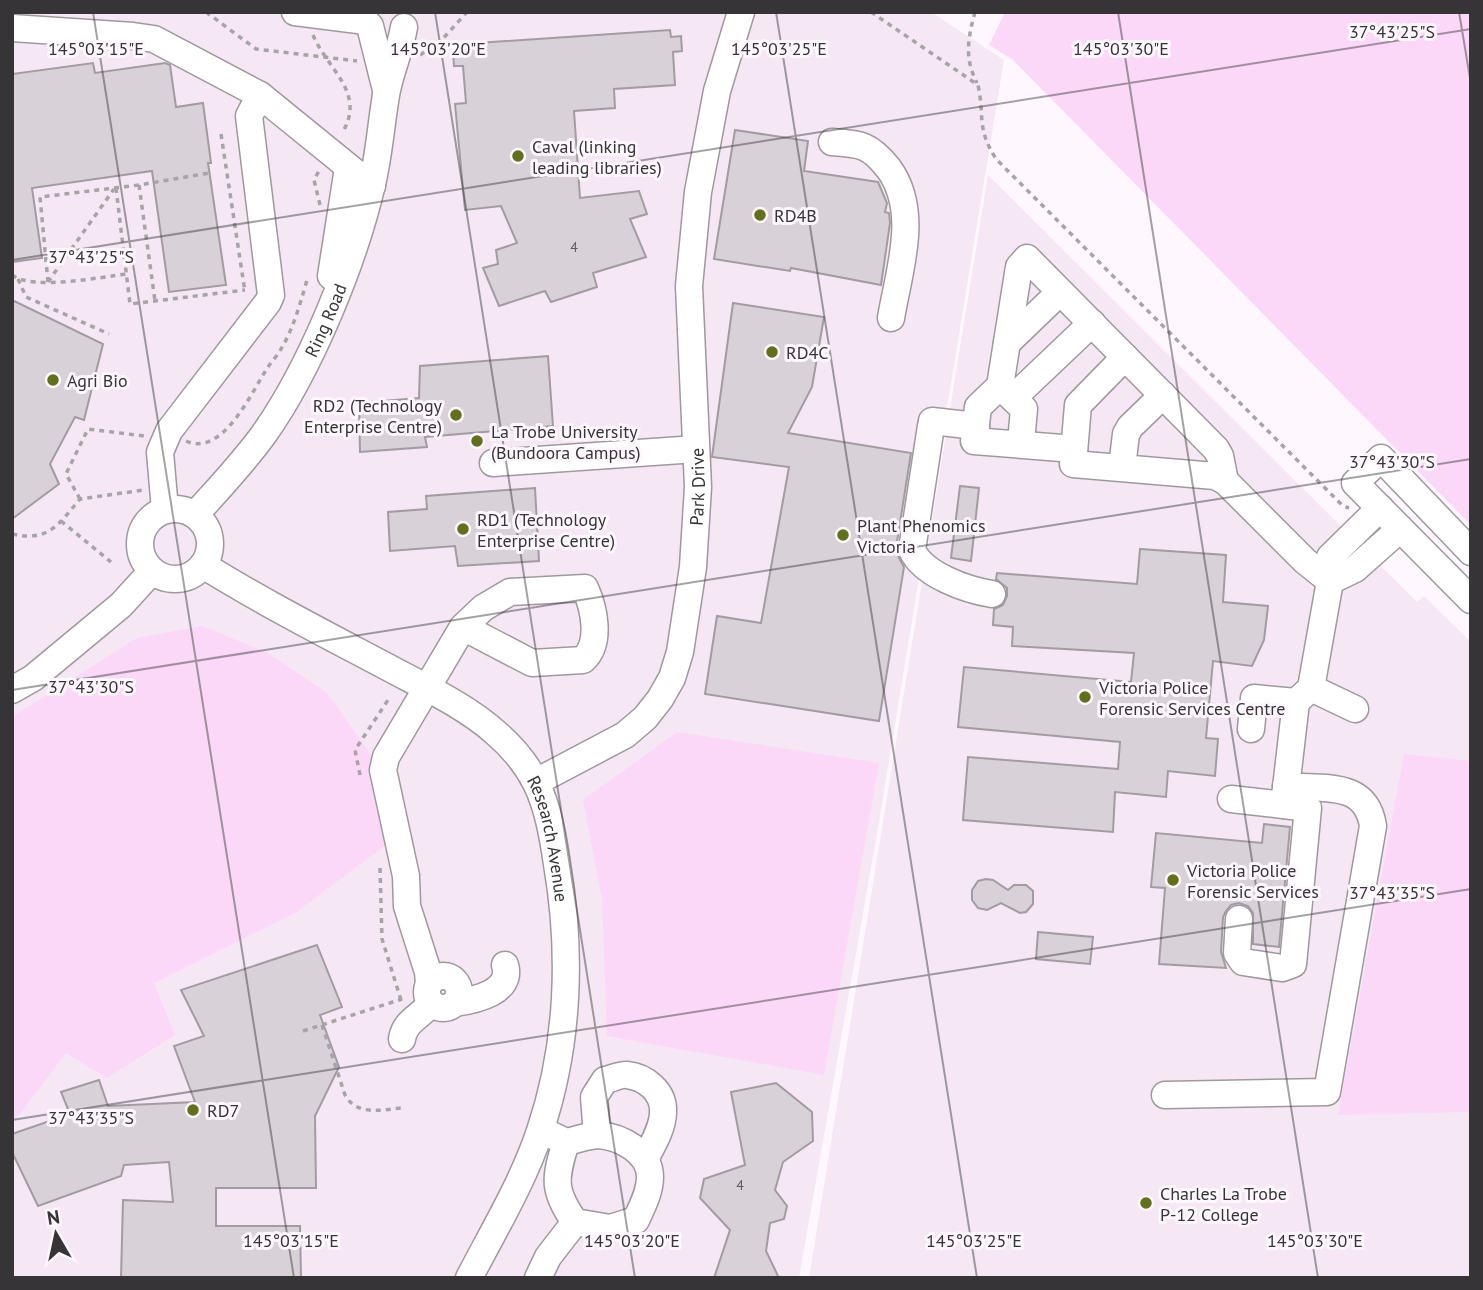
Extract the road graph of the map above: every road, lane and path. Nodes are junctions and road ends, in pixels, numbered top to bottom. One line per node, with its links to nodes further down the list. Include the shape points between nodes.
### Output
1 (206, 12): 10 (path, via 256,49)
2 (467, 12): 11 (path, via 432,50)
3 (741, 12): 45 (street, Park Drive, via 728,50 698,192 690,286)
4 (871, 12): 13 (path)
5 (975, 12): 13 (path, via 967,52)
6 (307, 13): 7 (street); 10 (path)
7 (367, 20): 8 (street, via 390,33); 14 (street, Ring Road)
8 (408, 20): 14 (street, Ring Road)
9 (12, 28): 15 (street, via 154,39)
10 (322, 55): 12 (path); 18 (path, via 345,84 350,99)
11 (414, 56)
12 (358, 61)
13 (978, 85): 52 (path, via 981,125 996,159 1343,506 1354,508)
14 (386, 92): 21 (street, Ring Road)
15 (260, 95): 18 (street); 53 (street, via 249,116 271,295 169,431 160,452)
16 (221, 134): 29 (path)
17 (832, 142): 34 (street, via 865,147 900,187 906,220)
18 (339, 161): 21 (street); 23 (path, via 314,180); 33 (street)
19 (209, 173): 20 (path)
20 (139, 185): 22 (path); 32 (path)
21 (372, 186): 33 (street, Ring Road)
22 (116, 187): 25 (path); 28 (path); 28 (path, via 40,197)
23 (321, 211)
24 (311, 266): 44 (path, via 282,349 246,405 222,434 210,441 192,444)
25 (127, 274): 28 (path); 32 (path, via 130,303)
26 (12, 275): 27 (path)
27 (18, 279): 28 (path); 36 (path, via 26,296)
28 (48, 282)
29 (245, 290): 31 (path); 32 (path)
30 (1060, 292): 35 (street); 37 (street); 37 (street, via 1027,258 1019,267)
31 (246, 298)
32 (155, 301)
33 (329, 310): 54 (street, Ring Road, via 267,431)
34 (891, 318)
35 (1091, 323): 38 (street); 39 (street)
36 (109, 334)
37 (1007, 343): 39 (street)
38 (1125, 357): 40 (street); 46 (street, via 1078,405)
39 (1007, 392): 41 (street, via 978,407); 42 (street, via 1024,409)
40 (1163, 395): 48 (street, via 1126,434); 49 (street, via 1216,449)
41 (976, 426): 46 (street, via 974,441); 63 (street, via 931,423 912,550 928,568 961,587)
42 (1023, 431)
43 (146, 436): 51 (path, via 88,429 66,474)
44 (179, 438)
45 (696, 449): 47 (street); 71 (street, Park Drive, via 693,567 672,678 645,718 625,736)
46 (1074, 449): 48 (street, via 1073,464)
47 (493, 463)
48 (1122, 467): 49 (street, via 1203,473)
49 (1225, 481): 62 (street)
50 (145, 490): 51 (path)
51 (79, 499): 55 (path)
52 (1370, 499): 56 (street); 58 (street, via 1355,483 1381,458); 62 (street, via 1330,557)
53 (165, 510): 54 (street); 61 (street, via 147,522 139,542 140,553)
54 (195, 515): 60 (street, via 210,544)
55 (61, 521): 57 (path, via 42,536); 59 (path)
56 (1400, 529): 62 (street, via 1355,569); 64 (street)
57 (12, 534)
58 (1471, 552)
59 (111, 562)
60 (203, 565): 61 (street, via 184,578 162,577); 67 (street, Research Avenue)
61 (152, 571): 66 (street, via 121,605)
62 (1330, 581): 68 (street)
63 (992, 594)
64 (1471, 600)
65 (474, 623): 67 (street)
66 (12, 690)
67 (434, 693): 71 (street, Research Avenue, via 495,732); 76 (street, via 402,762 398,786 420,876 423,909 442,966)
68 (1303, 695): 69 (street); 70 (street, via 1254,698); 72 (street)
69 (1355, 709)
70 (1251, 729)
71 (536, 782): 82 (street, Research Avenue, via 554,845 567,936 560,1042)
72 (1285, 795): 73 (street); 74 (street, via 1308,808 1293,964 1282,968 1243,962 1237,953); 80 (street, via 1347,790 1369,810 1373,826 1327,1092)
73 (1231, 799)
74 (1239, 919)
75 (505, 965): 76 (street, via 506,977 500,988)
76 (438, 991): 77 (path); 79 (street, via 424,1012 406,1024)
77 (322, 1025): 78 (path); 81 (path, via 350,1104 358,1109)
78 (303, 1031)
79 (402, 1039)
80 (1165, 1095)
81 (401, 1108)
82 (541, 1130): 84 (street); 87 (street, Research Avenue)
83 (597, 1135): 84 (street); 85 (street, via 627,1142); 85 (street, via 594,1097 605,1080 626,1075 653,1085 663,1112)
84 (566, 1142): 86 (street, via 556,1174 562,1205)
85 (645, 1160): 86 (street, via 650,1177 636,1220 610,1228)
86 (575, 1222): 88 (street)
87 (469, 1278)
88 (538, 1278)

